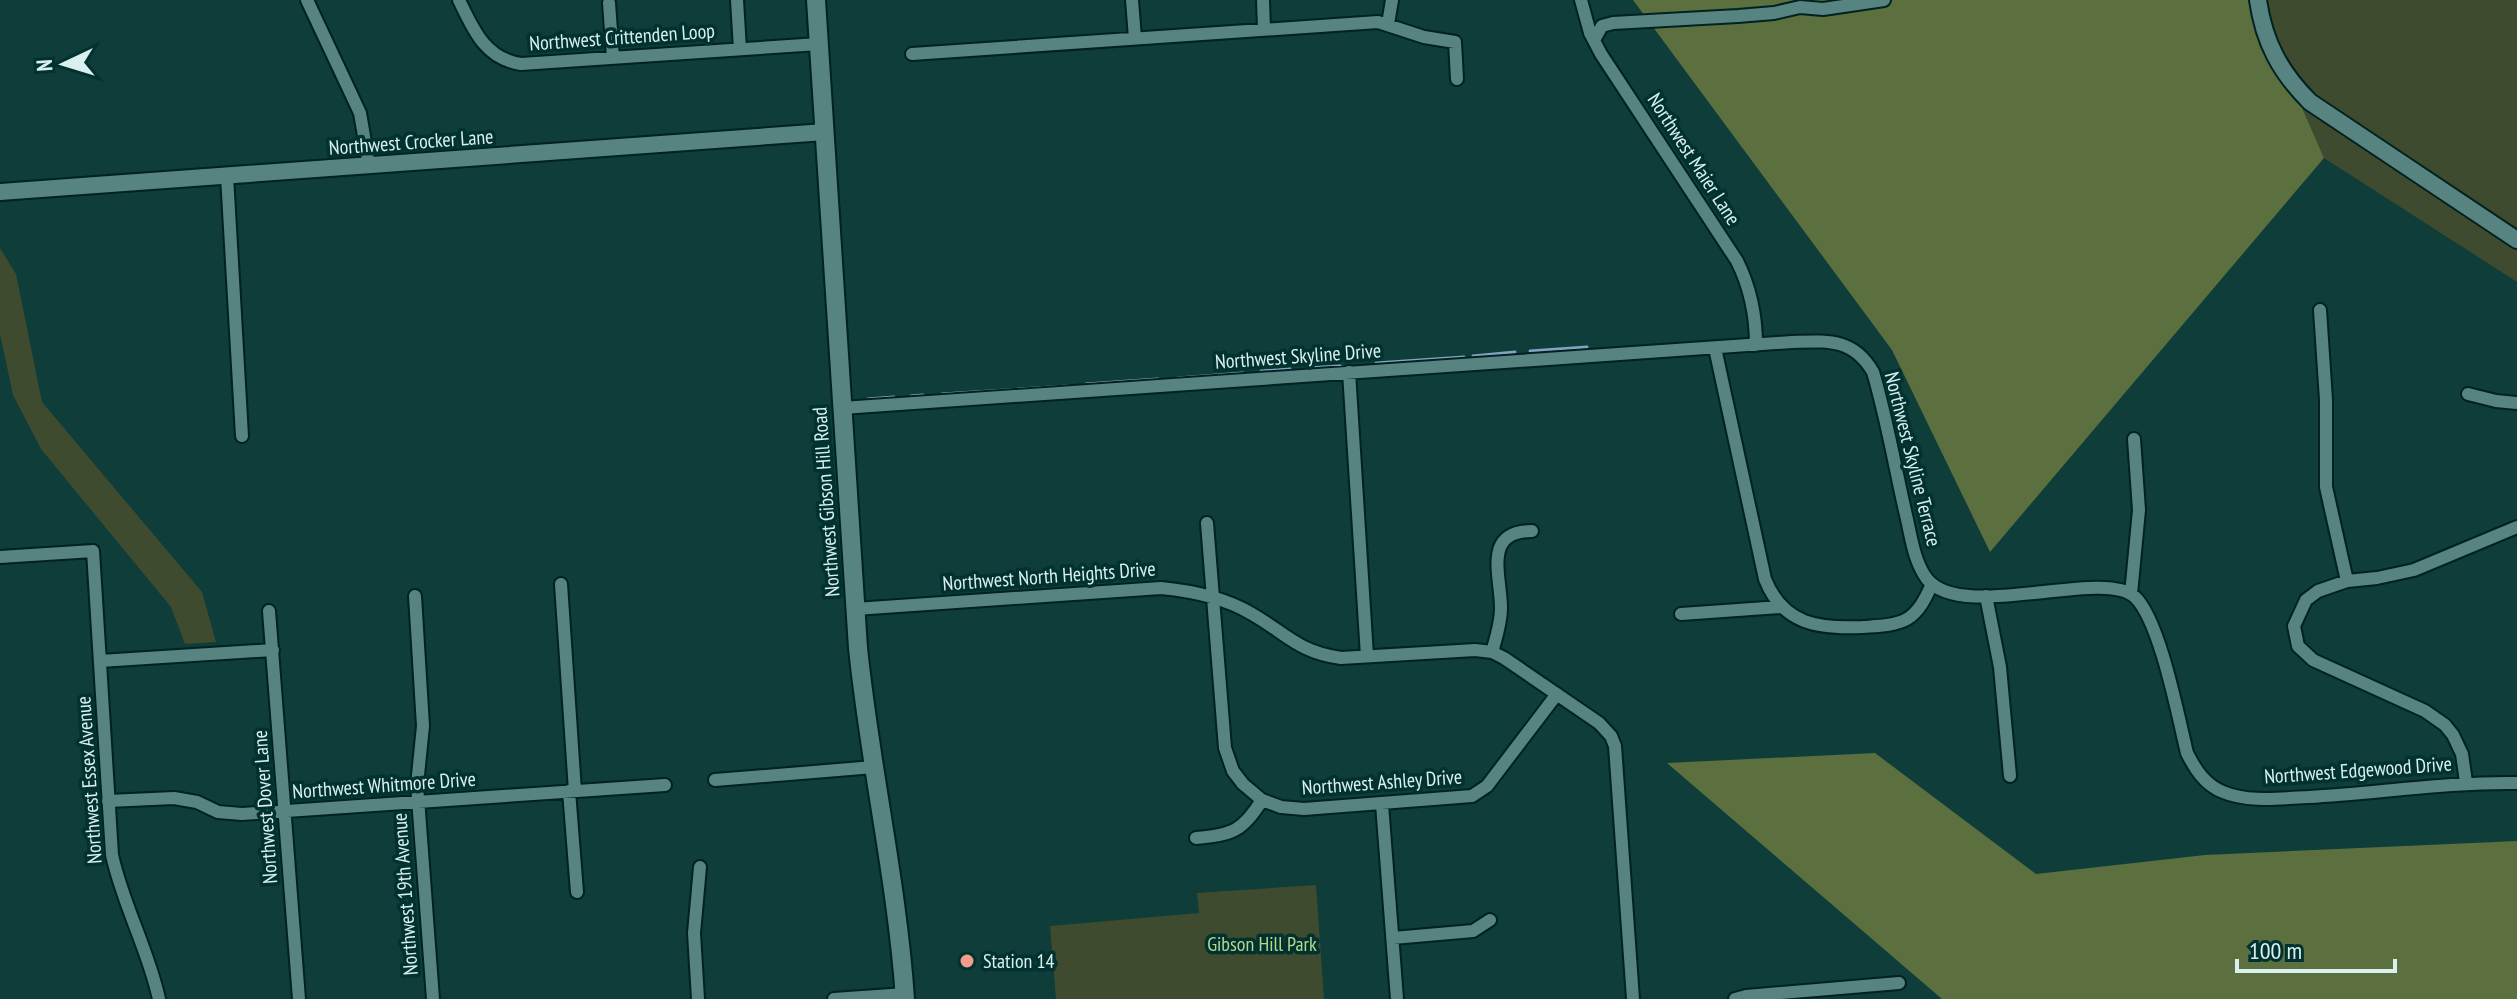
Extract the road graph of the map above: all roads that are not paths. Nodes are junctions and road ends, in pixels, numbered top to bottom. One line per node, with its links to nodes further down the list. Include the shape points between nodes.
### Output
1 (307, 0): 22 (street, via 360,113)
2 (459, 0): 19 (street, Northwest Crittenden Loop, via 479,39 508,61)
3 (737, 0): 17 (street)
4 (816, 0): 16 (main road, Northwest Gibson Hill Road)
5 (1132, 0): 14 (street)
6 (1263, 0): 13 (street)
7 (1392, 0): 12 (street)
8 (1581, 0): 15 (street, Northwest Maier Lane)
9 (1884, 0): 15 (street, via 1613,23 1602,26)
10 (2258, 0): 25 (street, via 2275,59 2310,102)
11 (609, 3): 19 (street)
12 (1388, 24): 13 (street); 20 (street, via 1455,42)
13 (1264, 29): 14 (street)
14 (1135, 38): 18 (street)
15 (1594, 40): 27 (street, Northwest Maier Lane, via 1737,261 1750,294)
16 (819, 44): 17 (street, Northwest Crittenden Loop); 21 (main road, Northwest Gibson Hill Road)
17 (740, 49): 19 (street, Northwest Crittenden Loop)
18 (912, 54)
19 (613, 58)
20 (1457, 79)
21 (825, 132): 22 (street, Northwest Crocker Lane); 32 (main road, Northwest Gibson Hill Road)
22 (369, 165): 23 (street, Northwest Crocker Lane)
23 (227, 176): 24 (street, Northwest Crocker Lane); 33 (street)
24 (0, 192)
25 (2517, 240)
26 (2320, 310): 39 (street, via 2326,487)
27 (1756, 345): 28 (street, Northwest Skyline Drive); 41 (street, Northwest Skyline Terrace, via 1831,342 1854,349 1866,360 1880,397 1914,550)
28 (1715, 348): 29 (street, Northwest Skyline Drive); 47 (street, via 1765,579)
29 (1349, 372): 32 (street, Northwest Skyline Drive); 52 (street)
30 (2468, 394): 31 (street)
31 (2517, 403)
32 (842, 408): 46 (main road, Northwest Gibson Hill Road)
33 (242, 436)
34 (2134, 439): 42 (street, via 2139,510)
35 (1207, 523): 45 (street)
36 (2517, 527): 39 (street, Northwest Edgewood Drive, via 2414,570)
37 (1532, 531): 51 (street, via 1512,533 1500,544 1501,609)
38 (0, 557): 53 (street, Northwest Essex Avenue, via 93,551)
39 (2347, 581): 58 (street, Northwest Edgewood Drive, via 2306,600 2294,626 2298,646 2313,660 2445,725 2462,754)
40 (561, 584): 61 (street)
41 (1932, 584): 44 (street); 47 (street, via 1916,612 1887,625 1830,628)
42 (2131, 594): 44 (street, via 2095,588); 58 (street, Northwest Edgewood Drive, via 2153,630 2187,753 2218,790 2244,798 2279,799)
43 (415, 596): 64 (street, Northwest 19th Avenue, via 423,726)
44 (1986, 596): 56 (street, via 2000,667)
45 (1213, 598): 46 (street, Northwest North Heights Drive, via 1188,590 1144,589); 52 (street, Northwest North Heights Drive, via 1249,612 1310,652); 62 (street, via 1227,757 1243,784)
46 (855, 609): 55 (main road, Northwest Gibson Hill Road)
47 (1784, 609): 49 (street)
48 (269, 611): 50 (street, Northwest Dover Lane)
49 (1681, 614)
50 (273, 650): 53 (street); 66 (street, Northwest Dover Lane)
51 (1492, 652): 52 (street, Northwest North Heights Drive); 54 (street, Northwest North Heights Drive)
52 (1367, 656)
53 (100, 661): 63 (street, Northwest Essex Avenue)
54 (1557, 694): 65 (street, Northwest Ashley Drive, via 1482,791 1461,798); 80 (street, Northwest North Heights Drive, via 1603,726 1615,746)
55 (874, 767): 57 (street); 73 (main road, Northwest Gibson Hill Road, via 896,895)
56 (2010, 776)
57 (715, 780)
58 (2466, 782): 59 (street)
59 (2517, 783)
60 (665, 785): 61 (street, Northwest Whitmore Drive)
61 (572, 791): 64 (street, Northwest Whitmore Drive); 69 (street)
62 (1262, 800): 65 (street, Northwest Ashley Drive, via 1304,809); 67 (street, via 1236,830)
63 (108, 801): 66 (street, Northwest Whitmore Drive, via 174,798 218,812); 74 (street, Northwest Essex Avenue, via 118,882)
64 (419, 803): 66 (street, Northwest Whitmore Drive); 76 (street, Northwest 19th Avenue)
65 (1382, 804): 71 (street)
66 (286, 811): 75 (street, Northwest Dover Lane)
67 (1196, 838)
68 (700, 867): 77 (street, via 694,933)
69 (577, 892)
70 (1490, 920): 71 (street, via 1473,931)
71 (1393, 938): 79 (street)
72 (1899, 983): 81 (street)
73 (905, 996): 78 (street)
74 (159, 999)
75 (299, 999)
76 (433, 999)
77 (698, 999)
78 (834, 999)
79 (1397, 999)
80 (1633, 999)
81 (1735, 999)

